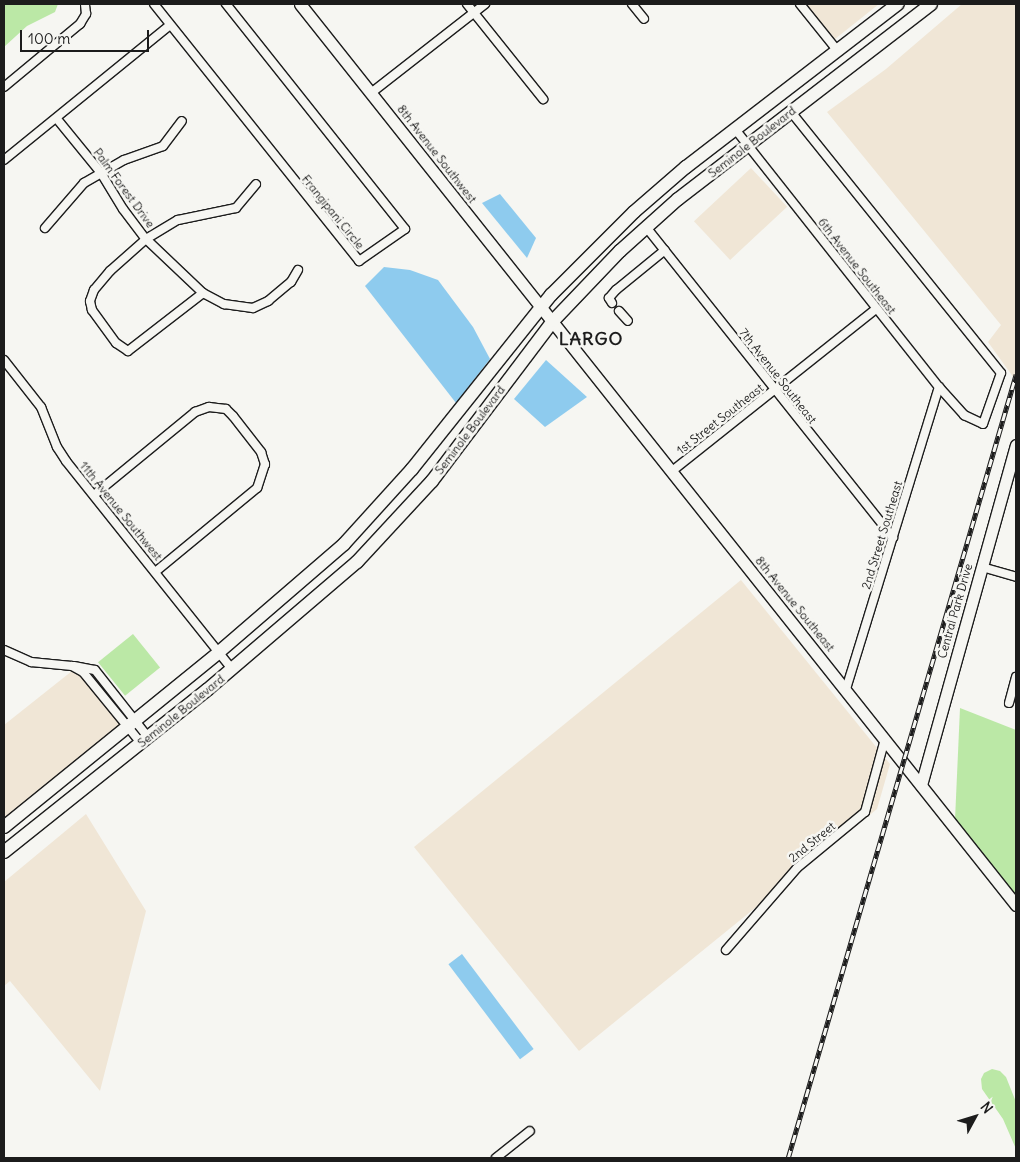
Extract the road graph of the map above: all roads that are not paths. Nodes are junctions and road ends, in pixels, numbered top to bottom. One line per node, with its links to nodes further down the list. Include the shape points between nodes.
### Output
1 (85, 4): 16 (street, via 86,14 80,24)
2 (154, 4): 13 (street)
3 (226, 4): 13 (street, Frangipani Circle, via 404,229 359,261)
4 (300, 4): 17 (street, 8th Avenue Southwest)
5 (467, 4): 11 (street)
6 (485, 4): 11 (street)
7 (632, 4): 12 (street)
8 (800, 4): 14 (street)
9 (898, 4): 14 (main road, Seminole Boulevard)
10 (931, 4): 15 (main road, Seminole Boulevard)
11 (474, 12): 17 (street); 18 (street)
12 (644, 19)
13 (169, 26): 20 (street)
14 (837, 50): 15 (main road); 22 (main road, Seminole Boulevard)
15 (848, 67): 19 (main road, Seminole Boulevard)
16 (4, 87)
17 (371, 93): 34 (street, 8th Avenue Southwest)
18 (544, 99)
19 (790, 112): 23 (main road, Seminole Boulevard); 40 (street, 6th Avenue Southeast, via 1001,373 983,424 977,424 964,415)
20 (57, 119): 24 (street); 25 (street, Palm Forest Drive)
21 (182, 121): 25 (street, via 163,146 124,160)
22 (735, 129): 23 (street, 6th Avenue Southeast); 34 (main road, Seminole Boulevard, via 634,212)
23 (747, 145): 27 (main road, Seminole Boulevard); 36 (street, 6th Avenue Southeast)
24 (4, 160)
25 (101, 173): 28 (street, via 78,189); 29 (street, Palm Forest Drive)
26 (256, 184): 29 (street, via 236,208 178,220)
27 (646, 227): 30 (street, 7th Avenue Southeast); 37 (main road, Seminole Boulevard)
28 (45, 228)
29 (146, 239): 32 (street, Palm Forest Drive); 32 (street, via 110,271 94,290 90,301 92,310 116,343 128,351 134,349)
30 (665, 250): 33 (street, via 611,295); 41 (street, 7th Avenue Southeast)
31 (298, 270): 32 (street, Palm Forest Drive, via 291,282 268,301 253,308 224,304)
32 (203, 293)
33 (612, 303)
34 (541, 306): 37 (street, 8th Avenue Southwest); 50 (main road, Seminole Boulevard, via 379,509 306,580)
35 (618, 310): 38 (street)
36 (876, 310): 40 (street, 6th Avenue Southeast); 41 (street, 1st Street Southeast)
37 (553, 321): 43 (street, 8th Avenue Southeast); 51 (main road, Seminole Boulevard, via 402,516 323,594)
38 (628, 321)
39 (4, 360): 44 (street, 11th Avenue Southwest, via 41,407 57,447)
40 (939, 387): 45 (street, 2nd Street Southeast)
41 (774, 391): 43 (street, 1st Street Southeast); 45 (street, 7th Avenue Southeast)
42 (1016, 445): 46 (street, Central Park Drive)
43 (671, 472): 53 (street, 8th Avenue Southeast)
44 (94, 495): 47 (street, 11th Avenue Southwest); 47 (street, via 195,412 209,407 226,410 261,452 265,464 257,488)
45 (893, 538): 53 (street, 2nd Street Southeast)
46 (982, 566): 48 (street); 58 (street, Central Park Drive)
47 (155, 572): 50 (street, 11th Avenue Southwest)
48 (1016, 577)
49 (4, 650): 55 (street, via 31,662 94,670)
50 (219, 652): 51 (street, 11th Avenue Southwest); 55 (main road, Seminole Boulevard)
51 (232, 669): 56 (main road, Seminole Boulevard)
52 (1016, 676): 54 (street)
53 (846, 689): 57 (street, 8th Avenue Southeast)
54 (1008, 703)
55 (131, 723): 56 (street); 59 (main road, Seminole Boulevard)
56 (144, 740): 60 (main road, Seminole Boulevard)
57 (885, 740): 58 (street, 8th Avenue Southeast); 62 (street, 2nd Street, via 865,812 798,868)
58 (921, 785): 61 (street, 8th Avenue Southeast)
59 (4, 827)
60 (4, 852)
61 (1016, 905)
62 (726, 950)
63 (530, 1131): 64 (street)
64 (496, 1158)

